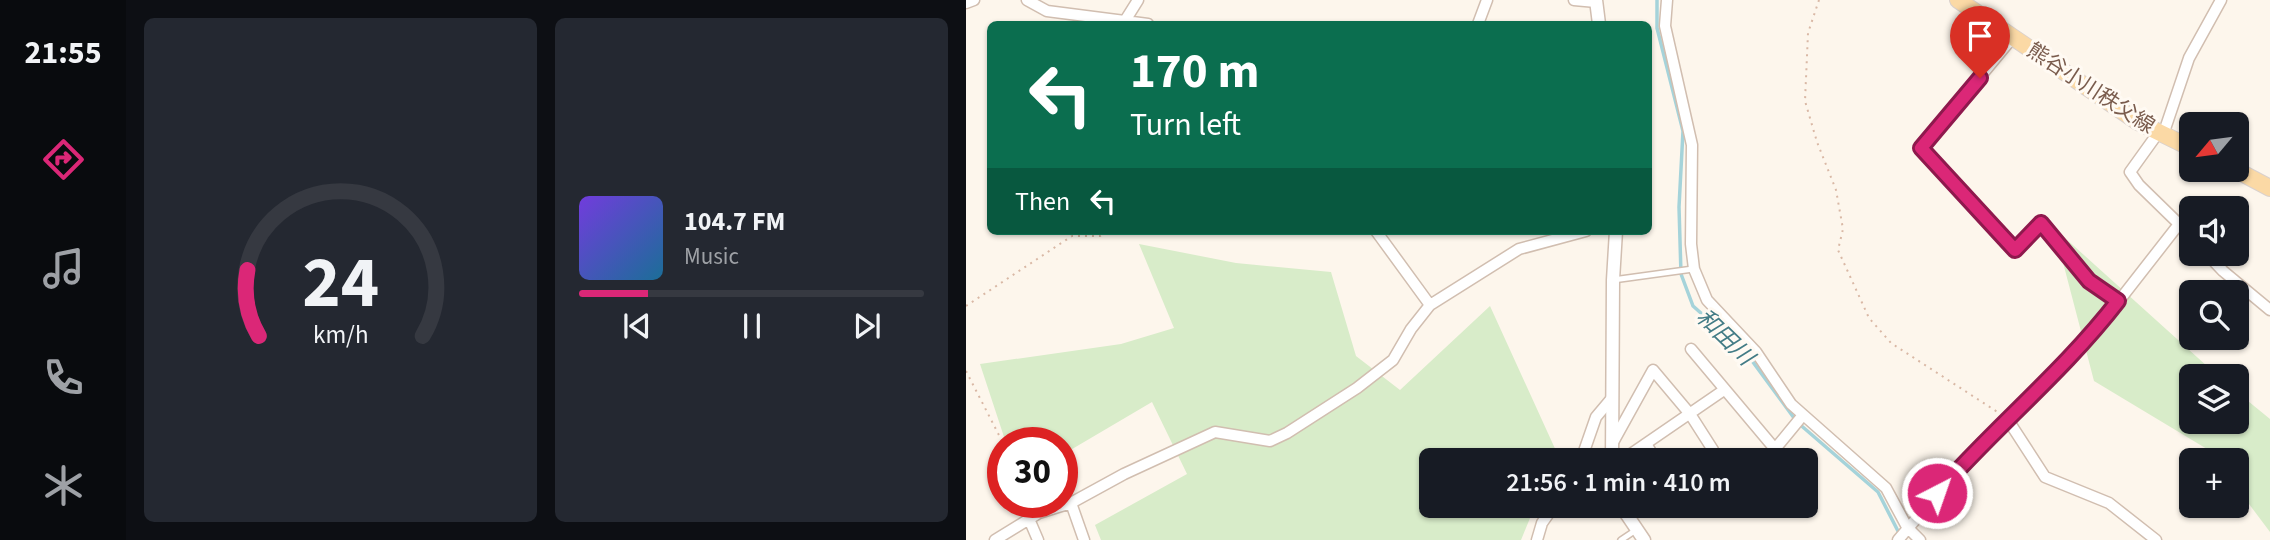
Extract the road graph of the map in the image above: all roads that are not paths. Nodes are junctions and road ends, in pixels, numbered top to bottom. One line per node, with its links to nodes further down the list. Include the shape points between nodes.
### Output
1 (974, 0): 10 (street)
2 (1027, 0): 11 (street, via 1047,11)
3 (1138, 0): 12 (street)
4 (1487, 0): 13 (street)
5 (1574, 0): 9 (street)
6 (1667, 0): 25 (street, via 1665,26 1692,145)
7 (1958, 0): 15 (main road, 熊谷小川秩父線)
8 (2221, 0): 16 (street, via 2189,58)
9 (1596, 1): 14 (street)
10 (966, 3)
11 (1117, 21)
12 (1125, 21)
13 (1479, 21)
14 (1599, 21)
15 (2013, 37): 16 (main road, 熊谷小川秩父線); 27 (street, via 1921,148 2015,250 2041,223 2089,281)
16 (2161, 134): 17 (main road, 熊谷小川秩父線); 20 (street, via 2130,172)
17 (2179, 142)
18 (2249, 177): 19 (main road)
19 (2270, 188)
20 (2179, 224): 27 (street)
21 (1380, 235): 28 (street)
22 (1571, 235): 28 (street, via 1519,249)
23 (1616, 235): 26 (street)
24 (2218, 266): 29 (street)
25 (1693, 268): 26 (lane); 34 (street, via 1707,300 1756,352)
26 (1613, 280): 32 (street)
27 (2118, 301): 35 (street, via 2090,338)
28 (1430, 305): 43 (street, via 1393,360 1287,433 1270,441 1215,432)
29 (2270, 310)
30 (1691, 349): 31 (street)
31 (1724, 390): 33 (street); 34 (street, via 1775,449)
32 (1612, 398): 36 (street); 38 (street, via 1595,417)
33 (1690, 414): 36 (street, via 1653,370); 37 (street); 42 (street)
34 (1803, 415): 48 (street, via 1886,488)
35 (2008, 420): 48 (street, via 1981,443); 57 (street, via 2045,477 2109,503)
36 (1612, 443): 39 (street)
37 (1646, 444): 40 (street); 41 (street)
38 (1585, 448)
39 (1612, 448)
40 (1640, 448)
41 (1648, 448)
42 (1712, 448)
43 (1078, 499)
44 (1076, 518): 52 (street)
45 (1546, 518): 53 (street)
46 (1629, 518): 49 (street)
47 (1029, 519): 50 (street); 51 (street)
48 (1907, 527): 55 (street); 56 (street)
49 (1640, 535): 54 (lane)
50 (995, 540)
51 (1038, 540)
52 (1084, 540)
53 (1537, 540)
54 (1621, 540)
55 (1898, 540)
56 (1920, 540)
57 (2155, 540)

